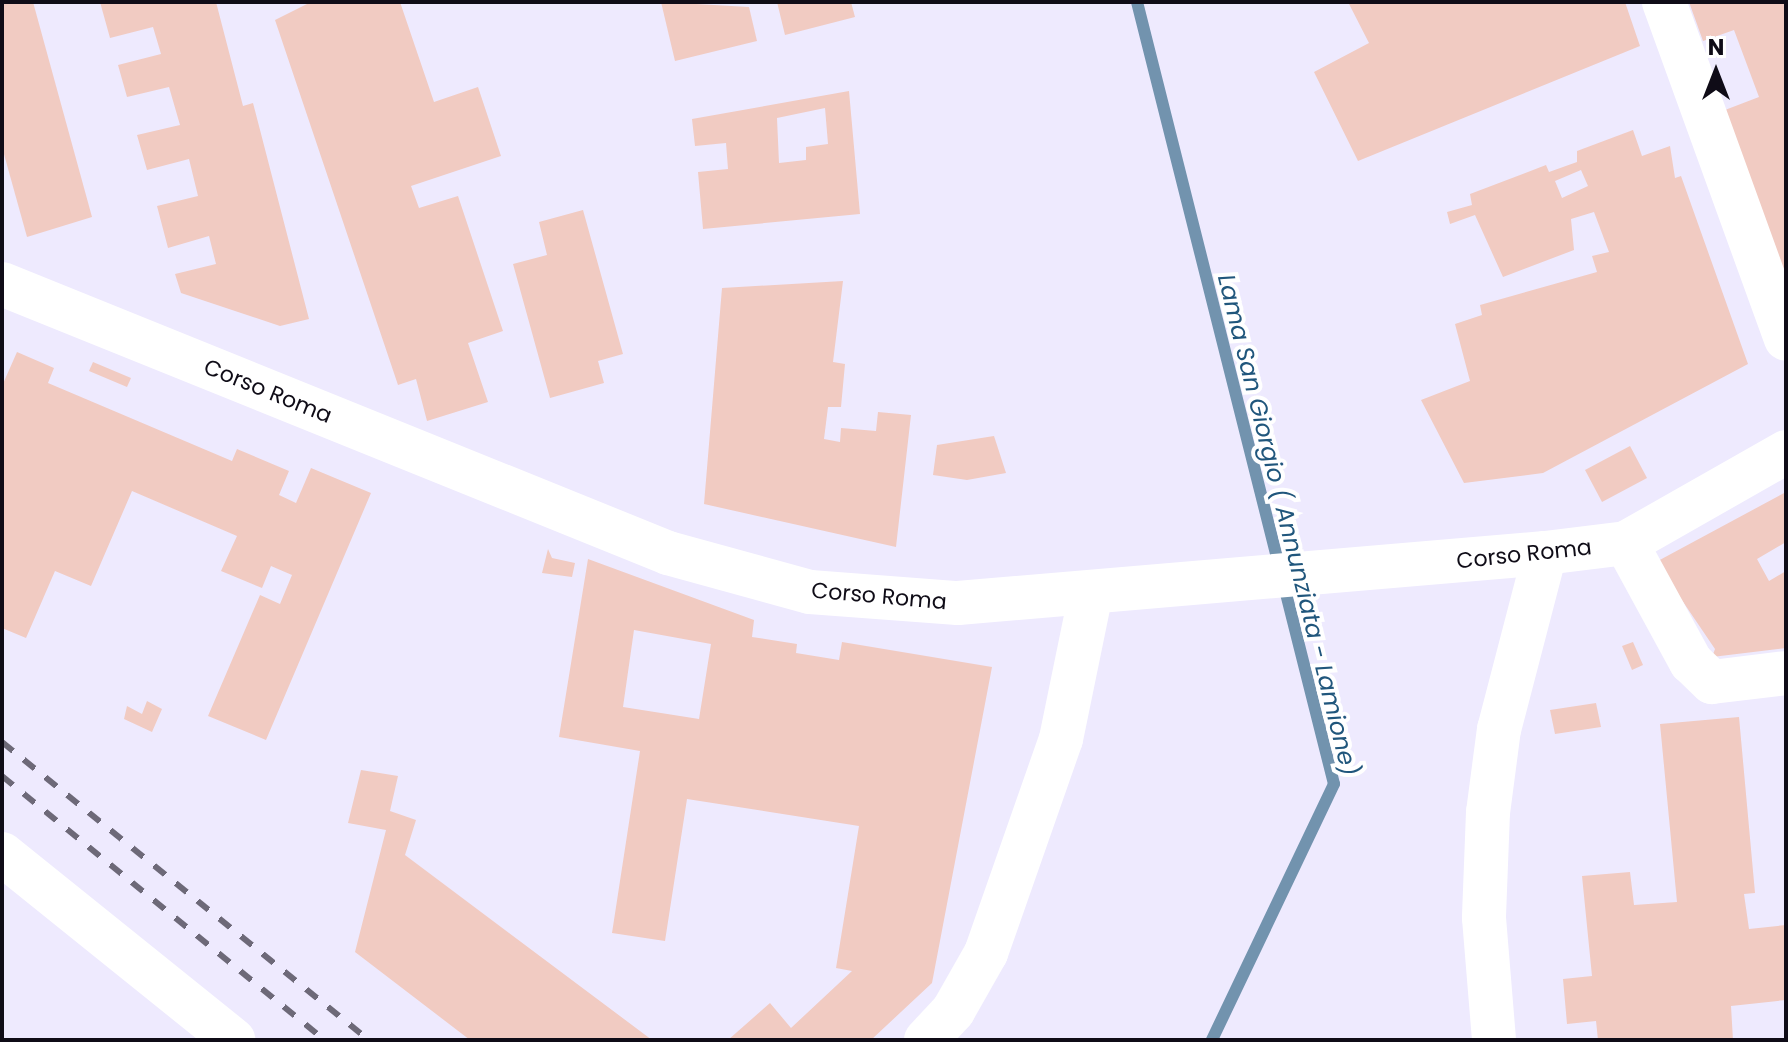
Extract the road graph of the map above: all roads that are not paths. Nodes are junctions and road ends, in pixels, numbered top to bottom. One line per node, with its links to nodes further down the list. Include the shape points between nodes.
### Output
1 (1664, 2): 3 (main road)
2 (2, 284): 7 (main road, Corso Roma, via 668,553 810,592 958,603)
3 (1786, 339)
4 (1786, 452): 5 (main road, Corso Roma)
5 (1626, 543): 6 (main road, Corso Roma); 8 (main road, via 1691,662 1712,682)
6 (1545, 553): 7 (main road, Corso Roma); 12 (main road, via 1499,729 1488,812 1484,918)
7 (1091, 593): 11 (main road, via 1061,739 986,953 953,1011)
8 (1786, 673)
9 (2, 854): 10 (main road)
10 (233, 1040)
11 (926, 1040)
12 (1494, 1040)

